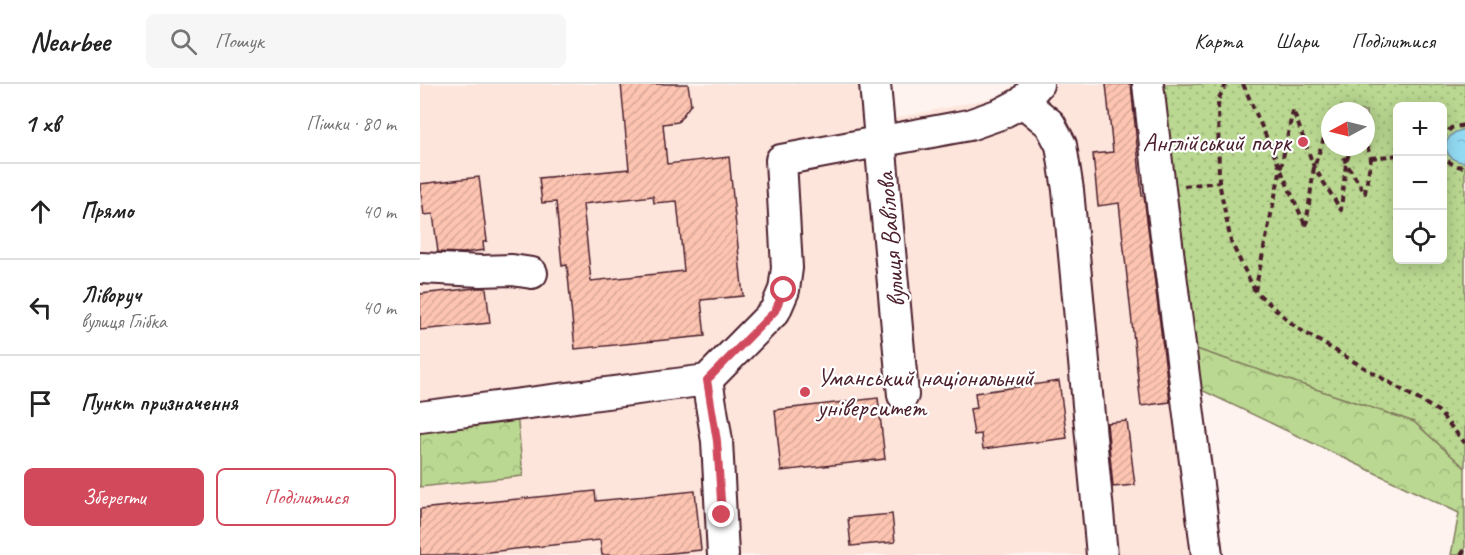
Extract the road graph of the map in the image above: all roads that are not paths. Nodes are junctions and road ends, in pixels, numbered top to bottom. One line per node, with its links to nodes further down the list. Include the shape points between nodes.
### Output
1 (875, 84): 4 (street, вулиця Вавілова)
2 (1148, 84): 12 (street)
3 (1031, 93): 4 (street, via 1000,114 969,125); 11 (street, via 1061,145 1068,190)
4 (881, 143): 7 (street, via 781,160 787,268 784,290 775,311); 8 (street, вулиця Вавілова)
5 (420, 267): 6 (street)
6 (532, 273)
7 (707, 380): 9 (street); 10 (street, via 717,441)
8 (903, 395)
9 (420, 417)
10 (723, 555)
11 (1102, 555)
12 (1207, 555)

